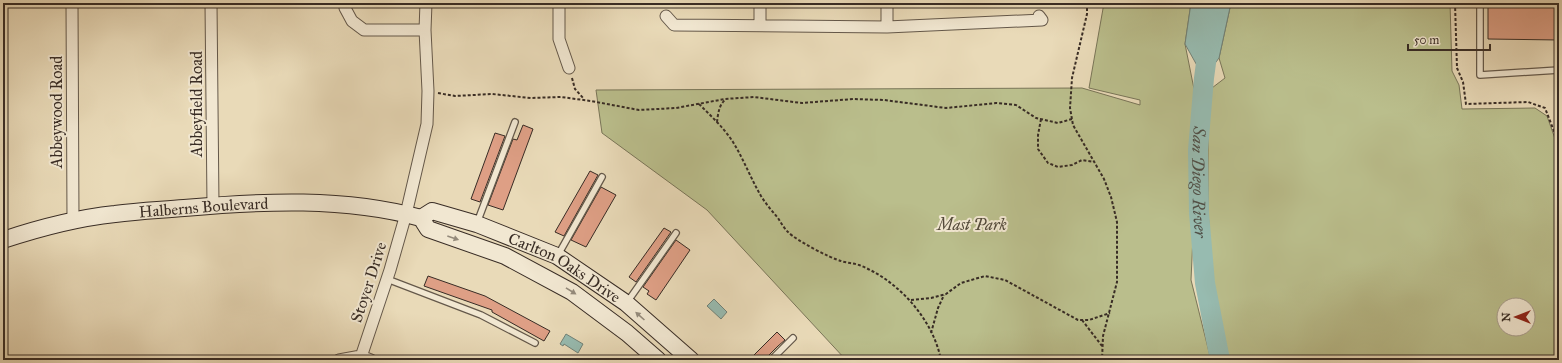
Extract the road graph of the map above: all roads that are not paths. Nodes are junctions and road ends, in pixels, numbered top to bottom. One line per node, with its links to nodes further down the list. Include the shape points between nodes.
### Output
1 (72, 3): 20 (street, Abbeywood Road)
2 (211, 3): 18 (street, Abbeyfield Road)
3 (346, 3): 13 (street, via 352,20 364,30)
4 (426, 3): 13 (street, Stoyer Drive)
5 (559, 3): 14 (street, via 559,39)
6 (760, 3): 11 (street)
7 (887, 3): 12 (street)
8 (1480, 3): 15 (lane, via 1480,75)
9 (666, 16): 11 (street, via 674,24)
10 (1039, 16): 12 (street, via 1042,20)
11 (760, 25): 12 (street)
12 (887, 27)
13 (425, 30): 19 (street, Stoyer Drive, via 427,124)
14 (569, 68)
15 (1559, 70)
16 (515, 122): 21 (lane)
17 (602, 177): 24 (lane)
18 (213, 206): 19 (main road, Halberns Boulevard, via 303,202 361,206); 20 (main road, Halberns Boulevard, via 115,214)
19 (414, 216): 21 (main road, Carlton Oaks Drive, via 432,211); 25 (street, Stoyer Drive); 29 (main road, Carlton Oaks Drive, one-way to 29, via 428,229 505,256 572,292 627,333)
20 (73, 221): 23 (main road, Halberns Boulevard)
21 (477, 224): 24 (main road, Carlton Oaks Drive)
22 (676, 233): 26 (lane)
23 (3, 240)
24 (557, 256): 26 (main road, Carlton Oaks Drive)
25 (387, 278): 28 (lane, via 481,314); 30 (street, Stoyer Drive)
26 (626, 303): 29 (main road, Carlton Oaks Drive, one-way to 26)
27 (793, 338): 33 (lane)
28 (535, 343)
29 (660, 353): 32 (main road, Carlton Oaks Drive)
30 (364, 359): 31 (street)
31 (339, 360)
32 (691, 360)
33 (771, 360)

